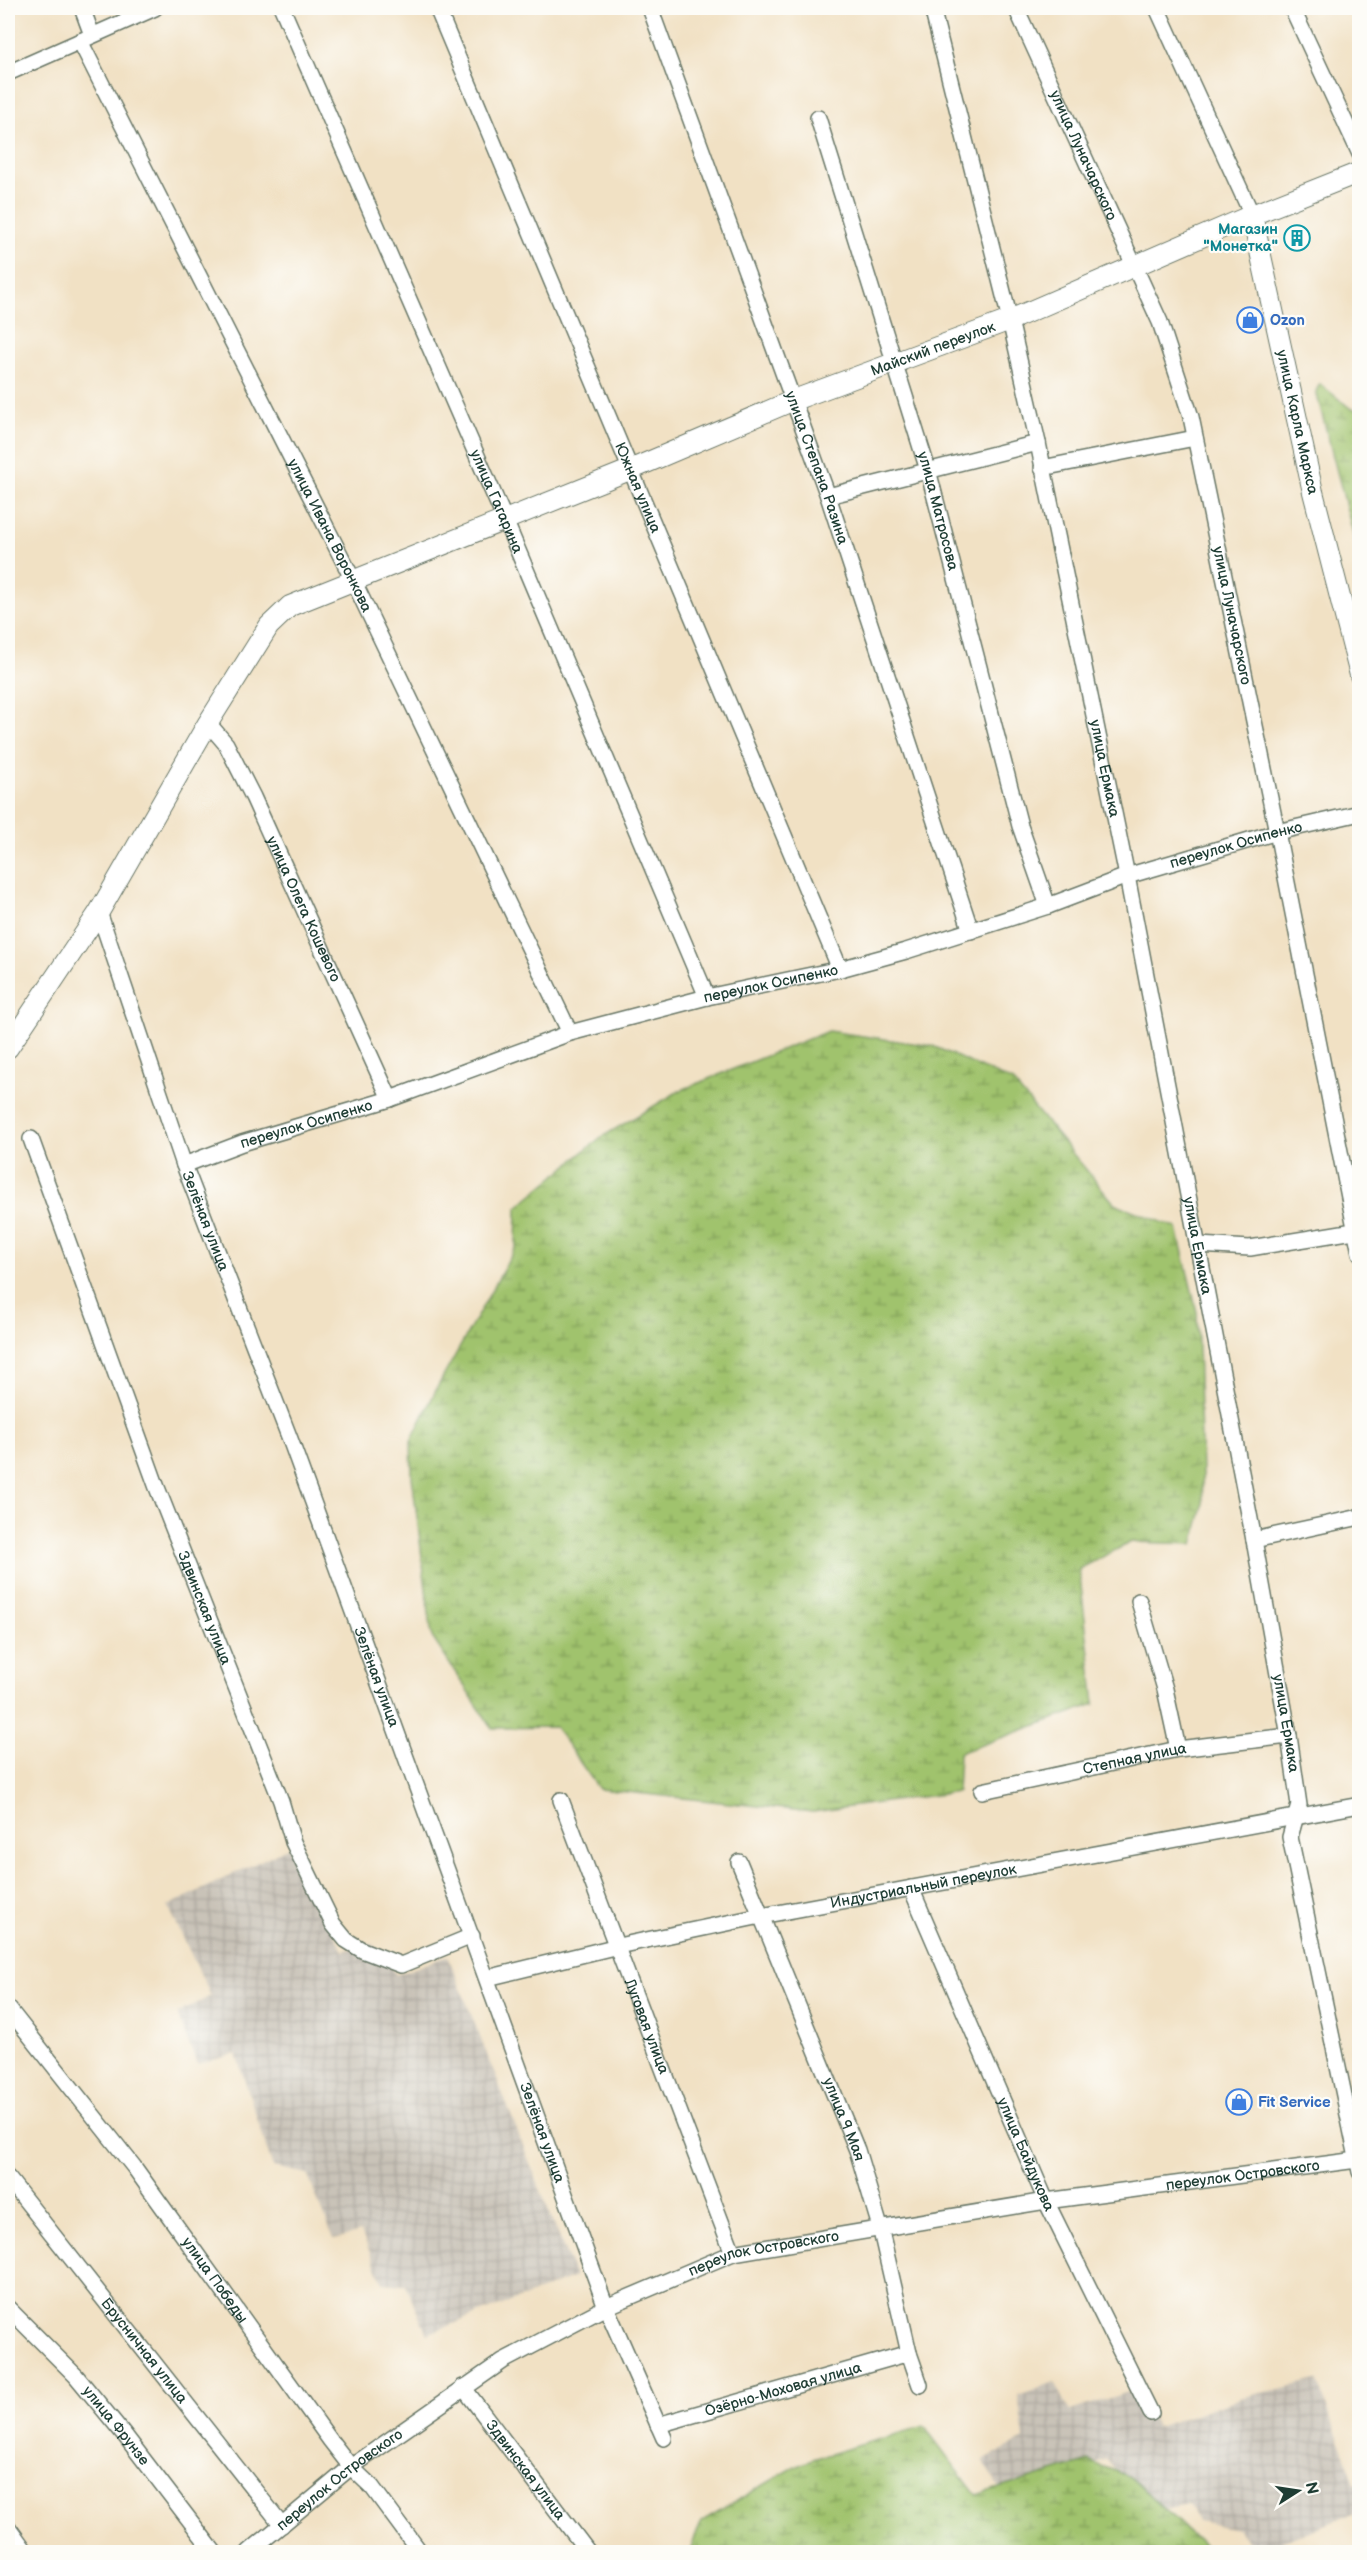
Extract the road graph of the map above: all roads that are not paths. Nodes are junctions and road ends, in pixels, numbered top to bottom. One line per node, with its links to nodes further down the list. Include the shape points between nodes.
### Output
1 (82, 8): 10 (street, улица Ивана Воронкова)
2 (155, 8): 10 (street)
3 (282, 8): 26 (street, улица Гагарина)
4 (437, 8): 23 (street, Южная улица)
5 (650, 8): 19 (street, улица Степана Разина)
6 (932, 8): 17 (street, улица Ермака)
7 (1016, 8): 16 (street, улица Луначарского)
8 (1157, 8): 15 (street, улица Карла Маркса)
9 (1292, 8): 13 (street)
10 (86, 38): 11 (street); 27 (street, улица Ивана Воронкова)
11 (8, 74)
12 (818, 118): 18 (street, улица Матросова)
13 (1359, 154)
14 (1359, 172): 15 (main road, Майский переулок)
15 (1252, 215): 16 (main road, Майский переулок); 28 (main road, улица Карла Маркса, via 1313,492)
16 (1134, 267): 17 (main road, Майский переулок); 20 (street, улица Луначарского, via 1160,322)
17 (1010, 320): 18 (main road, Майский переулок); 21 (street, улица Ермака)
18 (896, 362): 19 (main road, Майский переулок); 24 (street, улица Матросова)
19 (794, 400): 23 (main road, Майский переулок); 25 (street, улица Степана Разина)
20 (1195, 438): 22 (street); 31 (street, улица Луначарского)
21 (1038, 443): 22 (street, улица Ермака); 24 (street)
22 (1042, 468): 32 (street, улица Ермака)
23 (632, 469): 26 (main road, Майский переулок); 36 (street, Южная улица)
24 (928, 470): 25 (street); 33 (street, улица Матросова, via 1020,826)
25 (828, 495): 35 (street, улица Степана Разина)
26 (505, 520): 27 (main road, Майский переулок); 37 (street, улица Гагарина)
27 (353, 580): 29 (main road, Майский переулок, via 299,601 282,612 269,626); 38 (street, улица Ивана Воронкова)
28 (1359, 675)
29 (208, 723): 34 (main road, Майский переулок); 40 (street, улица Олега Кошевого, via 226,744 253,797)
30 (1359, 813): 31 (street, переулок Осипенко)
31 (1278, 832): 32 (street, переулок Осипенко); 43 (street, улица Луначарского)
32 (1127, 876): 33 (street, переулок Осипенко); 44 (street, улица Ермака)
33 (1048, 906): 35 (street, переулок Осипенко)
34 (99, 912): 39 (main road, Майский переулок); 42 (street, Зелёная улица)
35 (971, 931): 36 (street, переулок Осипенко)
36 (840, 969): 37 (street, переулок Осипенко)
37 (707, 997): 38 (street, переулок Осипенко)
38 (570, 1034): 40 (street, переулок Осипенко)
39 (8, 1048)
40 (390, 1099): 42 (street, переулок Осипенко, via 242,1143)
41 (31, 1139): 58 (street, Здвинская улица, via 156,1485 269,1771 293,1842 333,1924 346,1940 362,1950 401,1965)
42 (184, 1165): 58 (street, Зелёная улица, via 294,1450)
43 (1357, 1230): 44 (street, via 1250,1248); 45 (street, улица Луначарского)
44 (1198, 1245): 47 (street, улица Ермака)
45 (1359, 1253)
46 (1359, 1517): 47 (street)
47 (1254, 1540): 49 (street, улица Ермака)
48 (1139, 1601): 50 (street)
49 (1288, 1736): 50 (street, Степная улица); 54 (street, улица Ермака, via 1299,1805)
50 (1178, 1749): 51 (street, Степная улица)
51 (982, 1791)
52 (561, 1800): 59 (street, Луговая улица)
53 (1359, 1805): 54 (street, Индустриальный переулок)
54 (1293, 1819): 56 (street, Индустриальный переулок); 62 (street, улица Ермака, via 1290,1837)
55 (739, 1862): 57 (street, улица 9 Мая)
56 (911, 1888): 57 (street, Индустриальный переулок); 64 (street, улица Байдукова)
57 (761, 1916): 59 (street, Индустриальный переулок); 65 (street, улица 9 Мая, via 857,2150)
58 (472, 1936): 60 (street, Зелёная улица)
59 (618, 1946): 60 (street, Индустриальный переулок); 66 (street, Луговая улица)
60 (488, 1978): 67 (street, Зелёная улица)
61 (8, 2008): 74 (street, улица Победы, via 134,2167)
62 (1358, 2166): 64 (street, переулок Островского)
63 (8, 2178): 75 (street, Брусничная улица)
64 (1046, 2201): 65 (street, переулок Островского); 72 (street, улица Байдукова)
65 (880, 2227): 66 (street, переулок Островского); 69 (street, улица 9 Мая)
66 (733, 2253): 67 (street, переулок Островского)
67 (606, 2307): 71 (street, переулок Островского, via 503,2361); 73 (street, Зелёная улица)
68 (8, 2308): 78 (street, улица Фрунзе, via 76,2376)
69 (909, 2353): 70 (street, улица 9 Мая); 73 (street, Озёрно-Моховая улица)
70 (920, 2385)
71 (463, 2387): 74 (street, переулок Островского); 81 (street, Здвинская улица)
72 (1151, 2413)
73 (661, 2432)
74 (351, 2467): 75 (street, переулок Островского); 80 (street, улица Победы, via 372,2487)
75 (282, 2525): 79 (street, переулок Островского)
76 (8, 2527): 77 (street)
77 (26, 2553)
78 (214, 2553)
79 (249, 2553)
80 (420, 2553)
81 (588, 2553)

